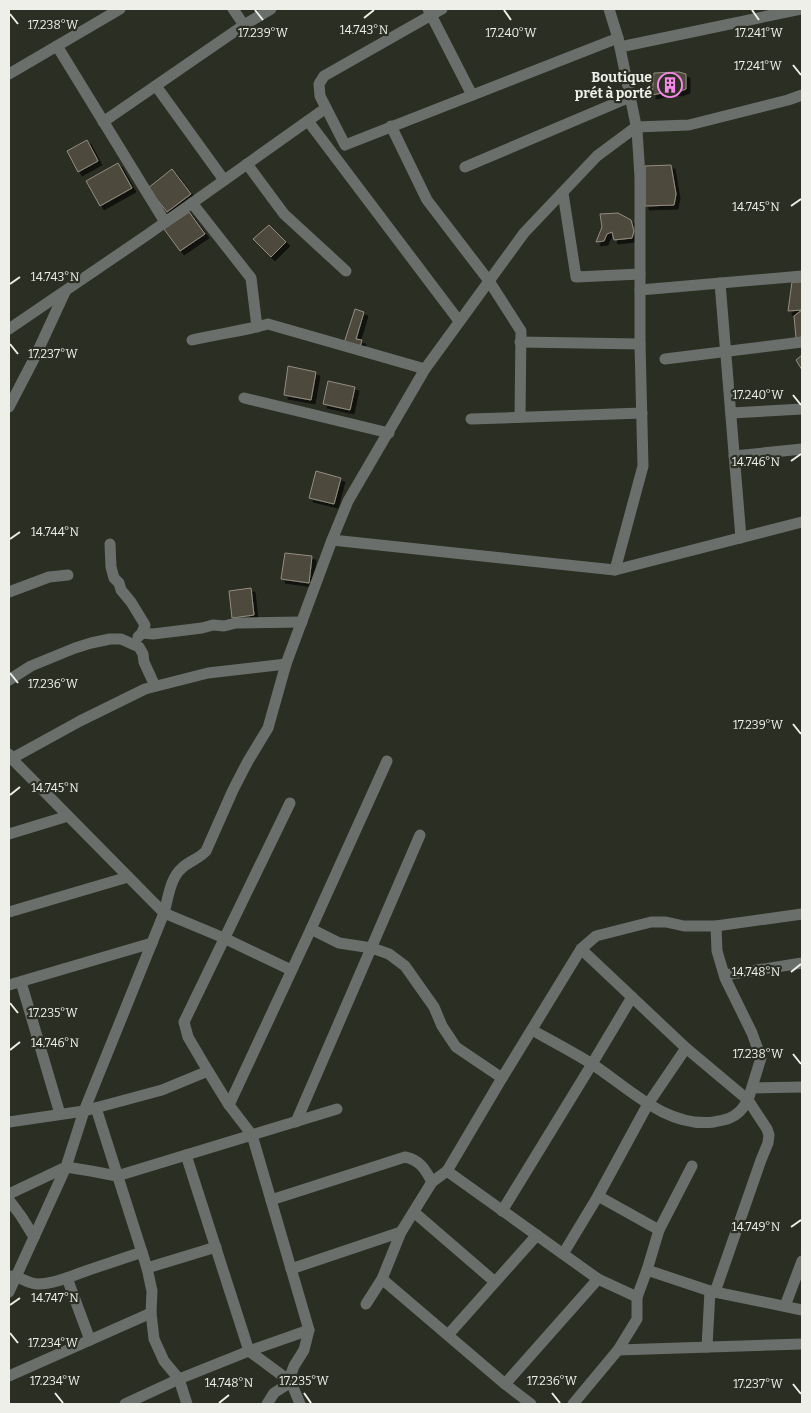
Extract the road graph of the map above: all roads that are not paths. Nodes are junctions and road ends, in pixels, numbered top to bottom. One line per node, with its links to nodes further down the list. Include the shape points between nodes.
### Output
1 (120, 9): 7 (street)
2 (233, 9): 9 (street)
3 (271, 9): 9 (street)
4 (442, 9): 8 (street)
5 (609, 9): 10 (street)
6 (801, 9): 10 (street)
7 (107, 12): 11 (street)
8 (429, 12): 14 (street); 17 (street, via 324,76 319,84)
9 (244, 25): 13 (street)
10 (619, 42): 14 (street); 16 (street)
11 (56, 46): 12 (street); 19 (street)
12 (9, 74)
13 (156, 86): 19 (street); 24 (street)
14 (472, 94): 20 (street)
15 (802, 95): 21 (street, via 689,125)
16 (630, 97): 21 (street); 23 (street)
17 (326, 108): 18 (street); 20 (street, via 345,145)
18 (308, 121): 22 (street); 35 (street)
19 (103, 122): 27 (street)
20 (391, 126): 31 (street, via 427,200)
21 (636, 127): 25 (street, via 597,156); 29 (street, via 640,177)
22 (247, 164): 24 (street); 28 (street, via 284,214)
23 (465, 168)
24 (224, 180): 26 (street)
25 (563, 193): 29 (street, via 576,277); 31 (street, via 524,233)
26 (192, 203): 27 (street); 36 (street, via 251,278)
27 (165, 222): 33 (street)
28 (346, 271)
29 (640, 274): 34 (street)
30 (802, 276): 32 (street)
31 (489, 281): 35 (street); 39 (street, via 521,332)
32 (720, 283): 34 (street); 42 (street)
33 (66, 290): 37 (street); 46 (street)
34 (640, 290): 41 (street)
35 (459, 321): 44 (street)
36 (257, 327): 38 (street); 44 (street, via 268,324)
37 (9, 329)
38 (192, 340)
39 (520, 342): 41 (street); 50 (street)
40 (802, 342): 42 (street)
41 (640, 344): 48 (street)
42 (726, 352): 43 (street); 49 (street)
43 (665, 359)
44 (426, 368): 52 (street)
45 (244, 398): 52 (street)
46 (9, 407)
47 (802, 409): 49 (street)
48 (642, 413): 50 (street); 59 (street, via 643,466)
49 (731, 413): 54 (street)
50 (520, 417): 51 (street)
51 (471, 419)
52 (389, 433): 57 (street, via 348,500)
53 (802, 449): 54 (street)
54 (734, 456): 56 (street)
55 (802, 522): 56 (street)
56 (741, 538): 59 (street)
57 (332, 540): 59 (street); 62 (street)
58 (110, 544): 63 (street, via 114,578 144,625)
59 (614, 570)
60 (68, 575): 61 (street, via 49,577)
61 (9, 592)
62 (302, 622): 63 (street, via 236,623); 65 (street)
63 (142, 633): 64 (street)
64 (131, 643): 66 (street, via 110,639 91,643 31,666); 67 (street, via 143,654)
65 (286, 664): 67 (street, via 208,673); 76 (street, via 268,728 233,790 206,851 177,873)
66 (9, 680)
67 (155, 686): 68 (street)
68 (10, 758): 71 (street)
69 (386, 760): 79 (street)
70 (290, 803): 80 (street)
71 (68, 816): 72 (street); 74 (street)
72 (9, 834)
73 (420, 834): 82 (street)
74 (128, 877): 75 (street); 76 (street)
75 (9, 912)
76 (164, 913): 80 (street); 81 (street)
77 (802, 914): 78 (street)
78 (716, 926): 83 (street, via 651,922 596,936); 86 (street, via 717,951)
79 (311, 929): 82 (street, via 339,944); 85 (street)
80 (224, 938): 85 (street); 93 (street, via 184,1022 188,1037)
81 (152, 943): 87 (street); 102 (street)
82 (372, 948): 94 (street, via 389,954 405,966 434,1007 456,1047); 105 (street)
83 (581, 950): 89 (street); 90 (street)
84 (802, 963): 86 (street)
85 (291, 970): 99 (street)
86 (725, 975): 96 (street, via 761,1058)
87 (21, 982): 88 (street); 103 (street)
88 (9, 986)
89 (632, 997): 91 (street); 92 (street)
90 (532, 1030): 92 (street); 94 (street)
91 (686, 1048): 97 (street); 98 (street)
92 (592, 1064): 98 (street); 117 (street)
93 (208, 1071): 99 (street); 100 (street, via 162,1090)
94 (502, 1078): 110 (street)
95 (802, 1087): 96 (street)
96 (752, 1088): 97 (street)
97 (748, 1100): 98 (street, via 739,1112 726,1120 709,1122 690,1121); 136 (street, via 767,1129 768,1143)
98 (648, 1104): 114 (street)
99 (229, 1105): 106 (street)
100 (96, 1108): 102 (street); 111 (street)
101 (337, 1110): 105 (street)
102 (84, 1111): 103 (street); 109 (street)
103 (60, 1114): 104 (street)
104 (9, 1122)
105 (296, 1122): 106 (street)
106 (252, 1135): 107 (street); 116 (street)
107 (186, 1155): 111 (street); 123 (street)
108 (692, 1166): 119 (street)
109 (66, 1168): 111 (street); 113 (street); 122 (street)
110 (448, 1171): 112 (street); 117 (street)
111 (117, 1176): 124 (street)
112 (432, 1182): 116 (street, via 424,1168 413,1159 404,1157); 118 (street)
113 (9, 1194)
114 (598, 1196): 119 (street); 125 (street)
115 (9, 1200): 122 (street)
116 (271, 1200): 128 (street)
117 (502, 1211): 121 (street)
118 (414, 1213): 120 (street); 134 (street)
119 (659, 1230): 129 (street)
120 (401, 1232): 128 (street); 133 (street)
121 (537, 1235): 125 (street); 134 (street)
122 (34, 1237): 130 (street)
123 (216, 1247): 127 (street); 148 (street)
124 (142, 1252): 127 (street); 131 (street)
125 (563, 1254): 132 (street)
126 (802, 1261): 139 (street)
127 (147, 1268): 141 (street, via 152,1291)
128 (291, 1269): 142 (street)
129 (647, 1270): 136 (street); 137 (street)
130 (12, 1275): 131 (street, via 38,1284); 135 (street)
131 (67, 1278): 144 (street)
132 (598, 1278): 137 (street); 152 (street)
133 (382, 1279): 138 (street); 143 (street)
134 (495, 1282): 143 (street)
135 (9, 1292)
136 (712, 1292): 139 (street); 146 (street)
137 (637, 1297): 147 (street, via 637,1319)
138 (366, 1304)
139 (785, 1306): 140 (street)
140 (802, 1310)
141 (151, 1313): 144 (street); 150 (street, via 154,1339 164,1361)
142 (309, 1330): 148 (street); 151 (street, via 304,1350 291,1374)
143 (448, 1335): 152 (street)
144 (90, 1340): 149 (street)
145 (802, 1344): 146 (street)
146 (707, 1347): 147 (street)
147 (618, 1350): 158 (street)
148 (249, 1351): 150 (street); 151 (street)
149 (9, 1376)
150 (179, 1379): 153 (street); 154 (street)
151 (291, 1382): 155 (street, via 274,1393); 156 (street)
152 (506, 1384): 157 (street)
153 (125, 1404)
154 (187, 1404)
155 (267, 1404)
156 (300, 1404)
157 (532, 1404)
158 (573, 1404)

